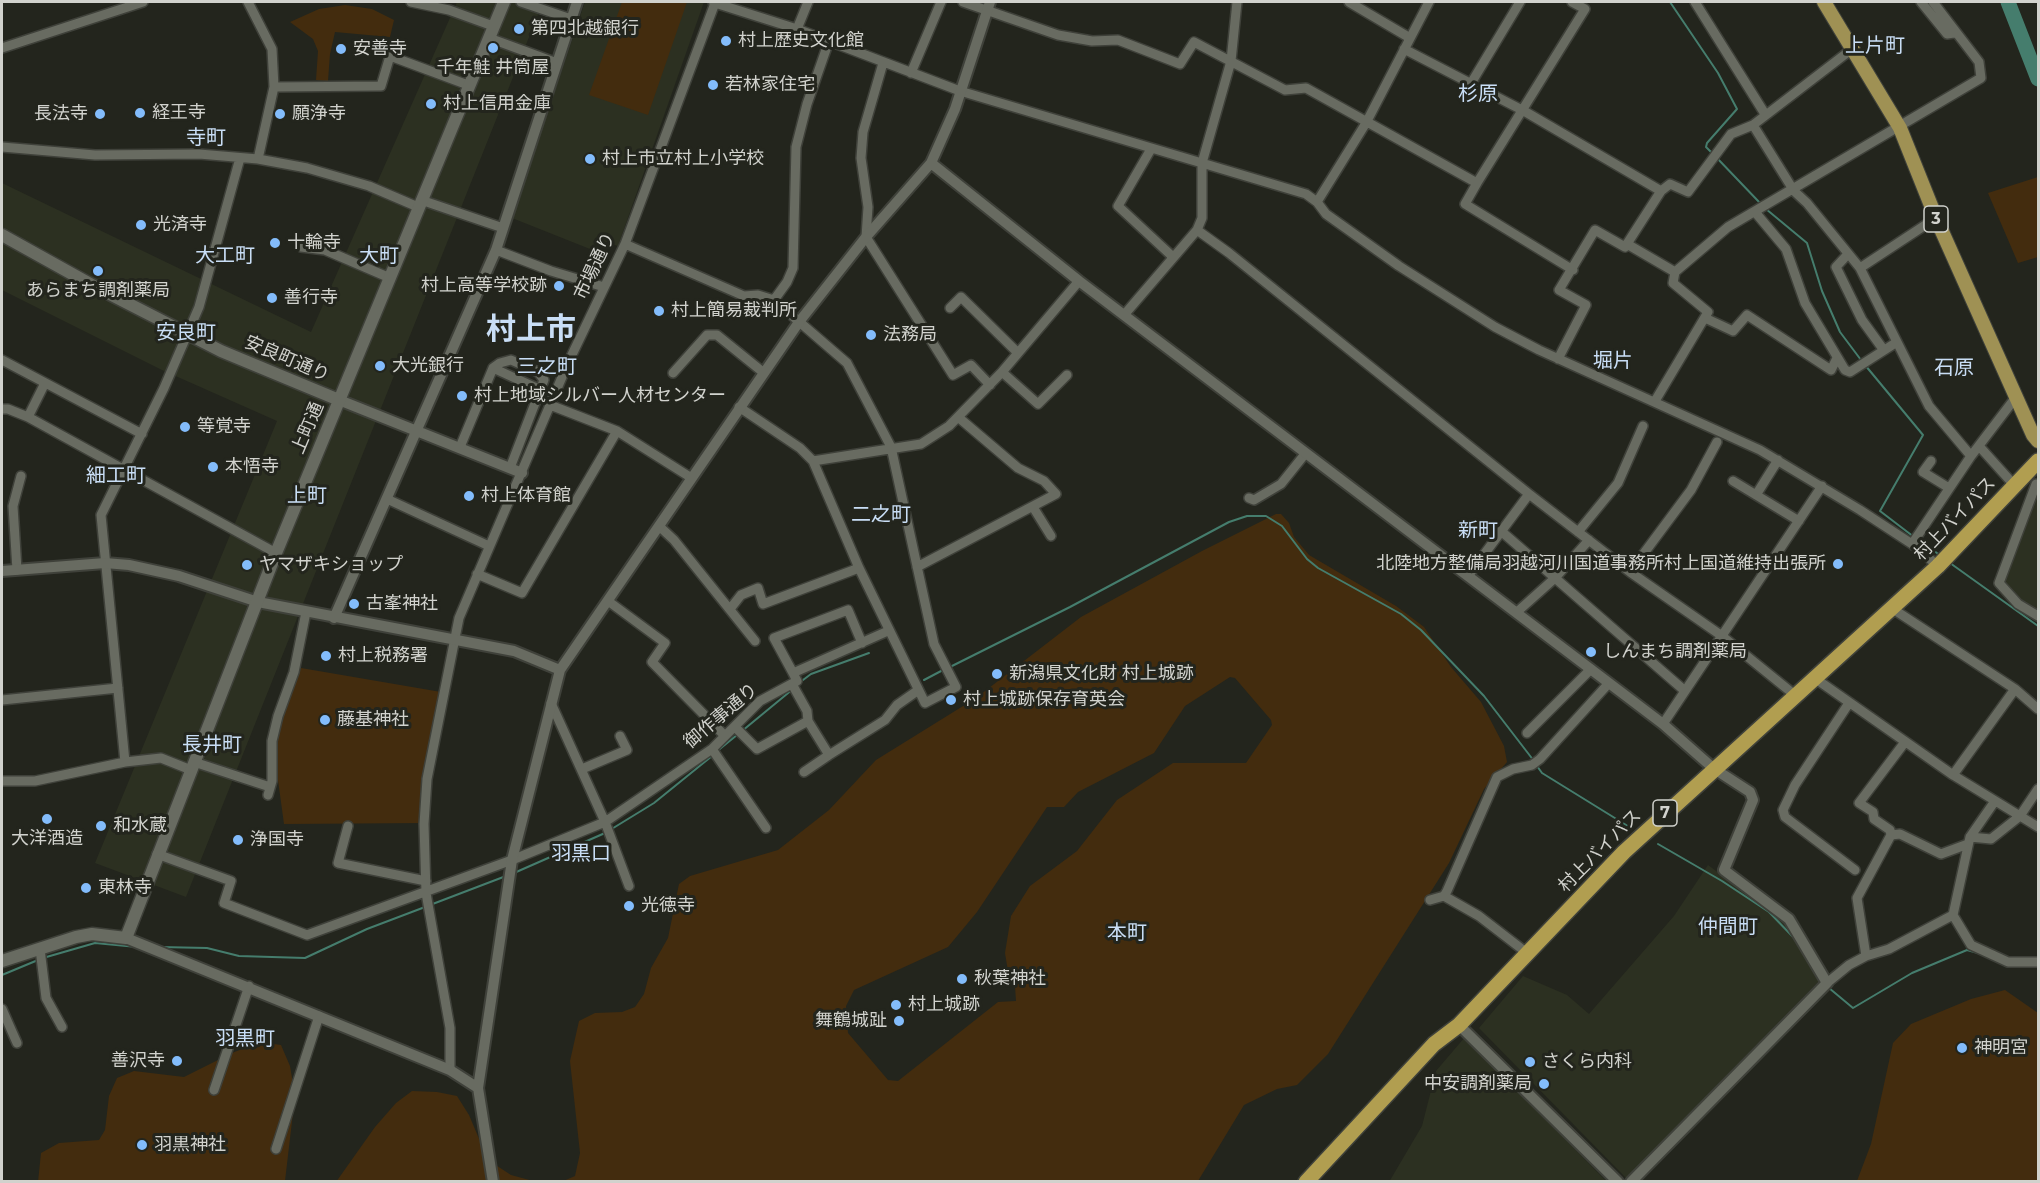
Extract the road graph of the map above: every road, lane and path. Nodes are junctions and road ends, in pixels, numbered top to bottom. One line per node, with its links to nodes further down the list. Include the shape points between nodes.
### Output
1 (143, 2): 27 (street)
2 (248, 2): 36 (street, via 272,49)
3 (411, 2): 23 (street, via 449,10)
4 (504, 2): 23 (main road, 上町通)
5 (521, 2): 21 (street)
6 (577, 2): 21 (street)
7 (715, 2): 22 (street); 60 (street, 市場通り)
8 (808, 2): 22 (street)
9 (941, 2): 33 (street)
10 (963, 2): 20 (street)
11 (1237, 2): 30 (street)
12 (1349, 2): 25 (street)
13 (1429, 2): 25 (street)
14 (1520, 2): 35 (street)
15 (1572, 2): 38 (street, via 1584,9)
16 (1695, 2): 39 (street)
17 (1824, 2): 29 (main road, 3)
18 (1921, 2): 24 (street, via 1947,34)
19 (1933, 2): 24 (street)
20 (989, 6): 30 (street, via 1058,35 1092,41 1118,40 1180,64 1194,42); 37 (street)
21 (571, 19): 31 (street)
22 (798, 29): 26 (street)
23 (491, 32): 31 (street); 34 (main road, 上町通)
24 (1954, 33): 42 (street, via 1979,62 1982,78)
25 (1410, 38): 28 (street)
26 (829, 41): 32 (street); 72 (street, via 796,147 793,268)
27 (2, 48)
28 (1404, 49): 35 (street); 40 (street)
29 (1852, 49): 39 (street); 42 (main road, 3)
30 (1231, 61): 40 (street, via 1285,90 1306,88); 48 (street)
31 (557, 63): 56 (street)
32 (883, 63): 33 (street); 59 (street, via 863,132)
33 (911, 73): 37 (street)
34 (468, 85): 36 (street, via 390,56 381,86); 53 (main road, 上町通)
35 (1470, 85): 38 (street)
36 (274, 87): 46 (street)
37 (960, 91): 44 (street); 47 (street)
38 (1524, 111): 49 (street); 51 (street)
39 (1765, 114): 41 (street)
40 (1366, 123): 49 (street); 52 (street)
41 (1753, 124): 50 (street); 51 (street, via 1731,134 1688,192 1670,184)
42 (1900, 128): 50 (street); 55 (main road, 3)
43 (2, 147): 45 (street, via 95,155 199,154)
44 (1151, 148): 48 (street); 65 (street, via 1118,206)
45 (240, 158): 46 (street); 77 (street, via 200,307)
46 (258, 159): 53 (street, via 306,168)
47 (931, 163): 59 (street); 70 (street)
48 (1202, 164): 52 (street, via 1306,194); 57 (street, via 1202,218)
49 (1477, 183): 67 (street, via 1465,204)
50 (1794, 190): 54 (street); 64 (street)
51 (1661, 191): 61 (street)
52 (1317, 202): 82 (street, via 1326,214 1447,298)
53 (420, 203): 56 (street); 69 (main road, 上町通)
54 (1755, 212): 68 (street, via 1728,227); 81 (street, via 1786,249 1805,303)
55 (1936, 218): 66 (street); 92 (main road, 3)
56 (503, 228): 63 (street)
57 (1197, 230): 65 (street); 125 (street)
58 (2, 235): 77 (main road, 安良町通り)
59 (867, 237): 76 (street); 90 (street, via 953,375 971,365)
60 (624, 244): 71 (street, 市場通り); 72 (street, via 744,296)
61 (1627, 244): 67 (street, via 1625,247 1595,230); 68 (street)
62 (301, 248): 69 (street, via 324,250)
63 (496, 250): 71 (street); 101 (street)
64 (1848, 254): 66 (street); 79 (street, via 1836,267 1862,320)
65 (1173, 257): 74 (street)
66 (1860, 268): 78 (street)
67 (1573, 270): 82 (street, via 1559,290 1586,305)
68 (1675, 272): 75 (street, via 1673,283 1708,312)
69 (390, 278): 93 (main road, 上町通)
70 (1079, 281): 74 (street); 80 (street)
71 (604, 287): 95 (street, 市場通り)
72 (774, 300): 76 (street)
73 (950, 309): 80 (street, via 961,297)
74 (1124, 315): 109 (street)
75 (1705, 318): 81 (street, via 1733,331 1747,315 1831,370); 94 (street)
76 (800, 322): 87 (street); 108 (street, via 847,363)
77 (188, 334): 93 (main road, 安良町通り); 103 (street)
78 (1897, 342): 79 (street); 110 (street, via 1929,406)
79 (1883, 349): 81 (street, via 1850,372)
80 (1018, 353): 85 (street)
81 (1837, 358)
82 (1558, 359): 94 (street)
83 (2, 360): 89 (street)
84 (493, 368): 91 (street); 91 (street, via 511,360 538,372 544,380); 107 (street)
85 (1002, 372): 88 (street, via 1038,404); 90 (street)
86 (673, 373): 87 (street, via 707,335 717,335)
87 (764, 373): 96 (street)
88 (1067, 375)
89 (45, 383): 98 (street); 103 (street)
90 (990, 385): 99 (street)
91 (541, 390): 115 (street)
92 (2016, 397): 104 (main road, 3); 106 (street)
93 (339, 400): 101 (street); 138 (main road, 上町通)
94 (1655, 401): 111 (street)
95 (550, 405): 102 (street); 117 (street, 市場通り)
96 (739, 407): 112 (street); 119 (street)
97 (2, 409): 98 (street)
98 (28, 417): 116 (street)
99 (958, 417): 108 (street, via 921,444); 129 (street, via 1018,468 1044,481 1056,494)
100 (1643, 426): 133 (street, via 1618,483)
101 (418, 429): 107 (street); 128 (street)
102 (617, 432): 119 (street); 146 (street, via 522,592)
103 (142, 434): 116 (street)
104 (2037, 434)
105 (1717, 442): 145 (street, via 1691,490)
106 (1979, 446): 110 (street); 121 (street)
107 (460, 447): 115 (street)
108 (891, 447): 112 (street); 141 (street)
109 (1305, 454): 127 (street, via 1281,484 1254,500); 147 (street)
110 (1971, 456): 124 (street)
111 (1778, 460): 123 (street); 126 (street)
112 (813, 461): 142 (street)
113 (1931, 461): 124 (street, via 1923,472)
114 (2038, 461): 121 (highway, 村上バイパス / 7)
115 (510, 468): 117 (street)
116 (122, 469): 138 (street); 139 (street, via 101,515)
117 (522, 473): 137 (street, 市場通り)
118 (21, 476): 143 (street, via 13,506)
119 (690, 477): 131 (street)
120 (1733, 481): 126 (street)
121 (2017, 484): 122 (street); 140 (highway, 村上バイパス / 7)
122 (2037, 484): 155 (street, via 1999,583 2018,604)
123 (1822, 486): 130 (street); 136 (street)
124 (1949, 488): 136 (street)
125 (1529, 494): 132 (street); 133 (street)
126 (1756, 495): 130 (street)
127 (1249, 498)
128 (387, 499): 137 (street); 156 (street)
129 (1034, 507): 134 (street); 141 (street)
130 (1799, 521): 158 (street)
131 (659, 526): 149 (street); 151 (street)
132 (1501, 531): 147 (street); 148 (street)
133 (1578, 532): 135 (street)
134 (1051, 536)
135 (1588, 540): 145 (street); 148 (street)
136 (1912, 544): 140 (street)
137 (489, 546): 146 (street, 市場通り)
138 (276, 553): 150 (main road, 上町通)
139 (105, 563): 143 (street); 150 (street, via 179,576); 168 (street)
140 (1938, 566): 152 (highway, 村上バイパス / 7)
141 (917, 567): 170 (street, via 934,644 956,687 925,703)
142 (859, 568): 151 (street, via 764,604 758,588 741,595); 157 (street)
143 (17, 570): 144 (street)
144 (2, 571)
145 (1630, 572): 158 (street)
146 (477, 574): 159 (street, 市場通り)
147 (1468, 576): 154 (street)
148 (1555, 578): 154 (street); 171 (street)
149 (608, 601): 163 (street); 182 (street, via 665,643 651,662)
150 (258, 602): 153 (street); 187 (main road, 上町通)
151 (730, 609): 160 (street)
152 (1893, 609): 165 (highway, 村上バイパス / 7); 169 (street)
153 (306, 612): 156 (street); 187 (street, via 294,672 272,741 269,791)
154 (1517, 612): 162 (street)
155 (2038, 616)
156 (334, 618): 159 (street)
157 (888, 632): 161 (street); 170 (street)
158 (1722, 636): 171 (street); 172 (street)
159 (454, 638): 163 (street, via 514,651); 205 (street, 市場通り, via 427,779)
160 (755, 641)
161 (862, 642): 164 (street); 164 (street, via 848,610 774,638)
162 (1591, 669): 166 (street); 180 (street)
163 (560, 670): 174 (street)
164 (793, 673): 167 (street, via 796,681)
165 (1816, 679): 172 (highway, 村上バイパス / 7); 175 (street)
166 (1609, 683): 178 (street); 208 (street, via 1540,759 1497,777)
167 (792, 684): 177 (street, via 807,711); 179 (street, 御作事通り, via 760,701)
168 (118, 688): 173 (street); 186 (street)
169 (2014, 689): 176 (street); 191 (street)
170 (917, 691): 185 (street, via 897,705 885,720)
171 (1685, 691): 178 (street)
172 (1797, 696): 188 (highway, 村上バイパス / 7)
173 (2, 700)
174 (550, 703): 189 (street); 203 (street)
175 (1849, 703): 183 (street); 204 (street, via 1783,810 1785,817)
176 (2038, 710)
177 (808, 721): 179 (street, via 757,749); 185 (street)
178 (1663, 724): 188 (street)
179 (735, 727): 182 (street, 御作事通り)
180 (1527, 733)
181 (620, 735): 189 (street, via 627,750)
182 (725, 736): 184 (street, 御作事通り)
183 (1905, 742): 191 (street); 200 (street, via 1859,803 1873,812 1874,819)
184 (712, 749): 196 (street, 御作事通り); 199 (street)
185 (829, 755): 190 (street)
186 (125, 762): 187 (street, via 160,758); 192 (street, via 35,781)
187 (192, 766): 202 (main road, 上町通)
188 (1713, 768): 213 (highway, 村上バイパス / 7, via 1623,852); 217 (street, via 1750,792 1753,800 1724,870 1789,919)
189 (582, 769): 196 (street)
190 (804, 772)
191 (1953, 775): 194 (street)
192 (2, 781)
193 (2038, 789): 195 (street)
194 (1995, 801): 195 (street); 201 (street)
195 (2020, 816): 198 (street); 201 (street, via 1990,839)
196 (605, 822): 203 (street, 御作事通り); 206 (street)
197 (348, 826): 205 (street, via 338,863)
198 (2038, 827)
199 (766, 828)
200 (1891, 835): 201 (street, via 1900,834 1941,854); 214 (street, via 1857,898)
201 (1969, 840): 210 (street)
202 (157, 854): 207 (street, 御作事通り, via 231,881 224,903 307,935); 211 (main road, 上町通)
203 (512, 860): 207 (street, 御作事通り); 225 (street)
204 (1855, 870)
205 (426, 881): 207 (street, 市場通り)
206 (629, 886)
207 (426, 893): 224 (street, 市場通り, via 450,1028)
208 (1444, 896): 209 (street); 213 (street, via 1479,916)
209 (1430, 900)
210 (1953, 915): 214 (street, via 1889,949); 216 (street, via 1971,945 2008,962)
211 (126, 938): 212 (main road, via 92,934); 218 (street)
212 (40, 949): 215 (main road); 222 (street, via 46,998)
213 (1527, 953): 221 (highway, 村上バイパス / 7)
214 (1866, 956): 217 (street)
215 (2, 961)
216 (2038, 962)
217 (1827, 983): 231 (street)
218 (249, 986): 220 (street); 226 (street)
219 (2, 1009): 223 (street)
220 (319, 1016): 224 (street); 227 (street)
221 (1459, 1025): 229 (highway, 村上バイパス / 7, via 1434,1044); 230 (street)
222 (62, 1027)
223 (17, 1043)
224 (450, 1070): 225 (street)
225 (478, 1088): 228 (street)
226 (214, 1090)
227 (276, 1149)
228 (493, 1182)
229 (1306, 1182)
230 (1618, 1182)
231 (1631, 1182)

